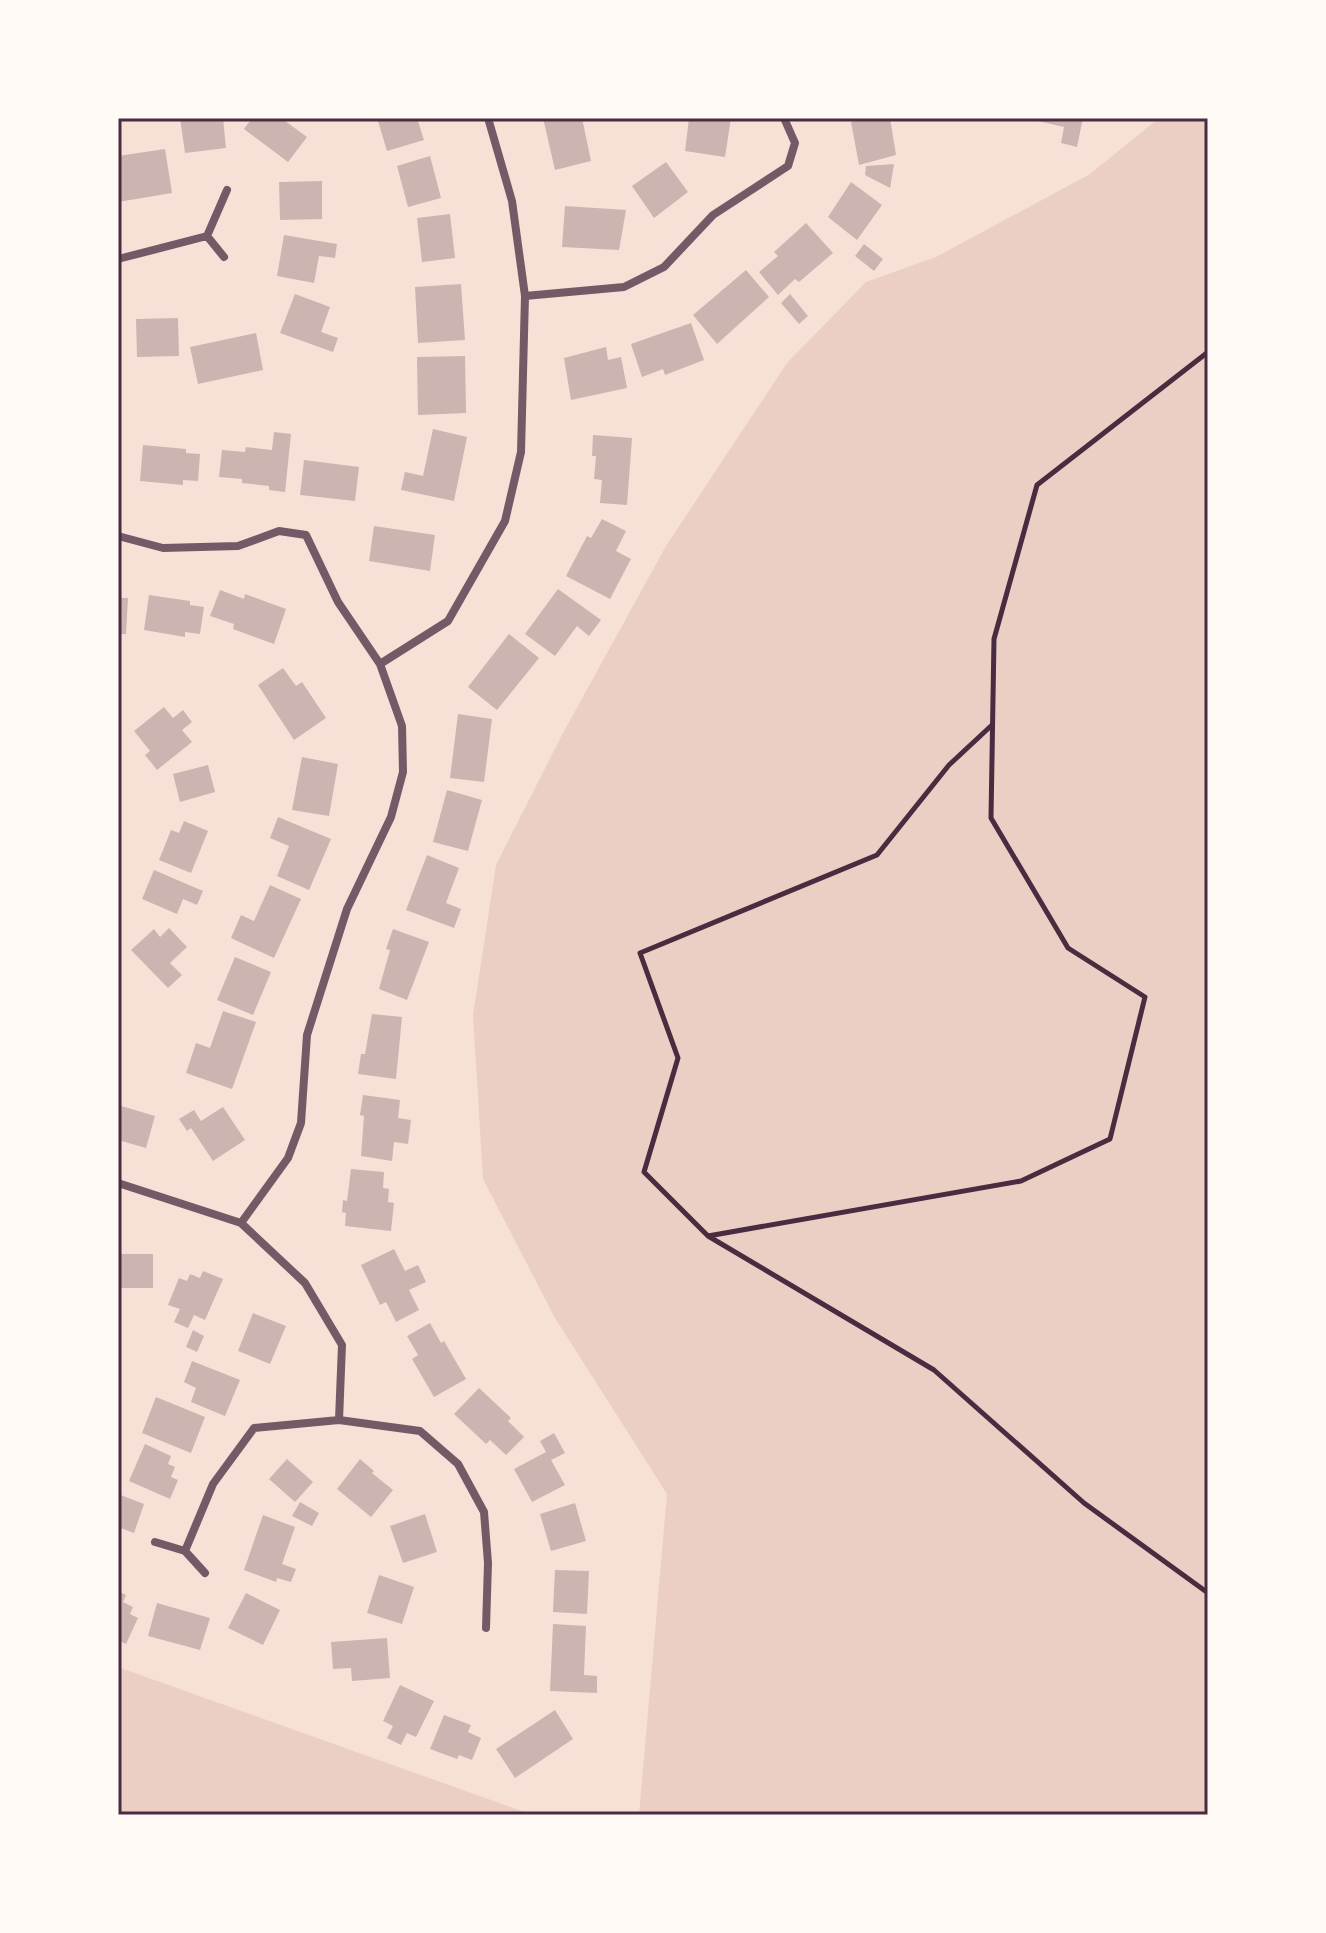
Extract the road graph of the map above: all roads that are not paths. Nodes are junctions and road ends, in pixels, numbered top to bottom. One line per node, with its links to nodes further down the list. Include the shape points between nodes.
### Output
1 (488, 118): 7 (street, via 512,201)
2 (784, 118): 7 (street, via 795,143 788,166 713,215 664,267 624,287)
3 (227, 190): 4 (street)
4 (207, 236): 5 (street); 6 (street)
5 (224, 257)
6 (118, 259)
7 (525, 296): 9 (street, via 521,452 505,521 448,621)
8 (118, 536): 9 (street, via 163,548 238,546 279,531 306,535 338,602)
9 (380, 664): 11 (street, via 402,726 403,772 391,817 347,909 307,1035 301,1123 288,1158)
10 (118, 1183): 11 (street)
11 (241, 1223): 12 (street, via 305,1283 342,1345)
12 (339, 1420): 14 (street, via 254,1428 213,1484); 16 (street, via 420,1431 458,1464 484,1512)
13 (155, 1542): 14 (street)
14 (185, 1551): 15 (street)
15 (205, 1573)
16 (486, 1628)

